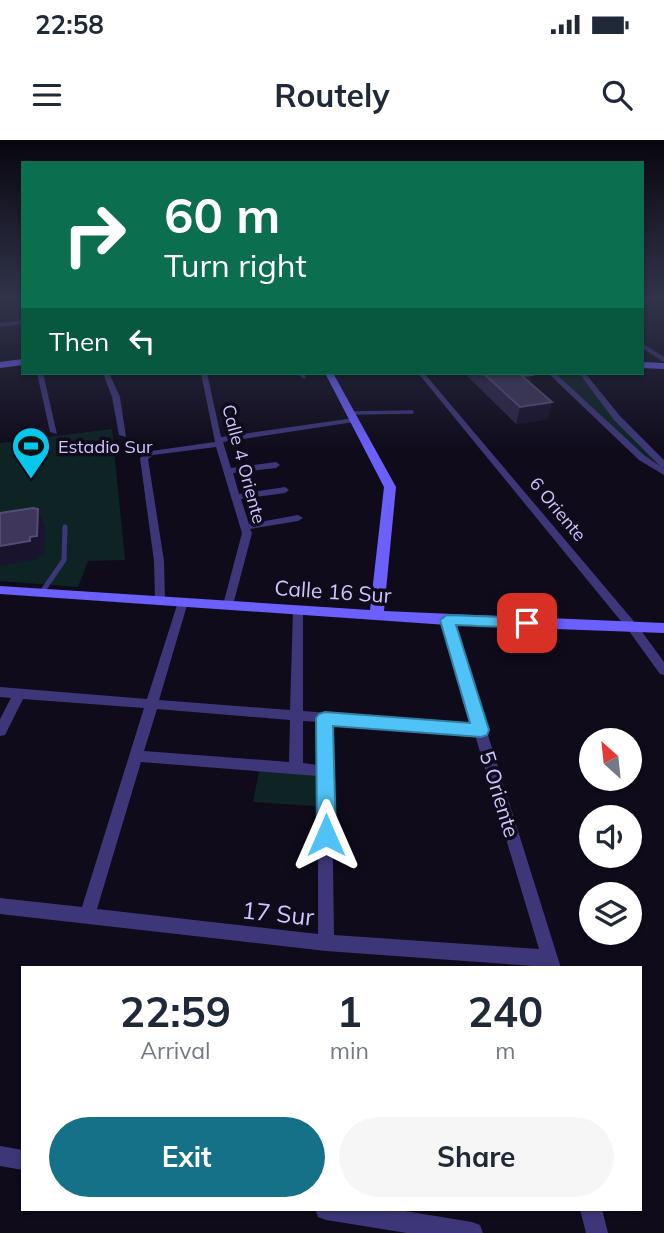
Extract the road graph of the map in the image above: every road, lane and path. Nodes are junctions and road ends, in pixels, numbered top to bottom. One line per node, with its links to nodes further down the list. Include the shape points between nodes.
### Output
1 (646, 348): 2 (street)
2 (664, 360)
3 (21, 362): 4 (main road)
4 (0, 365)
5 (644, 365): 6 (main road)
6 (664, 366)
7 (40, 375): 18 (street)
8 (107, 375): 19 (street)
9 (204, 375): 20 (street, Calle 4 Oriente)
10 (302, 375): 15 (lane)
11 (330, 375): 17 (main road)
12 (423, 375): 38 (street, 6 Oriente)
13 (553, 375): 24 (street, via 642,458)
14 (584, 375): 22 (street, via 617,418)
15 (304, 377)
16 (412, 412): 17 (lane)
17 (352, 417): 20 (street); 36 (main road, via 390,487)
18 (54, 432)
19 (122, 435)
20 (219, 442): 23 (street, Calle 4 Oriente); 32 (street, via 155,452 144,458)
21 (276, 465): 23 (street)
22 (664, 465)
23 (229, 471): 26 (street, Calle 4 Oriente)
24 (664, 472)
25 (285, 490): 26 (street)
26 (237, 497): 29 (street, Calle 4 Oriente)
27 (298, 518): 29 (street)
28 (65, 527): 31 (lane, via 64,560)
29 (245, 527): 34 (street, Calle 4 Oriente)
30 (0, 590): 31 (main road, Calle 16 Sur)
31 (42, 592): 32 (main road, Calle 16 Sur)
32 (160, 600): 33 (main road, Calle 16 Sur)
33 (183, 602): 34 (main road, Calle 16 Sur); 43 (street)
34 (228, 605): 35 (main road, Calle 16 Sur)
35 (298, 610): 36 (main road, Calle 16 Sur); 44 (street)
36 (377, 615): 37 (main road, Calle 16 Sur)
37 (447, 620): 38 (main road, Calle 16 Sur); 46 (street, 5 Oriente)
38 (633, 628): 39 (main road, Calle 16 Sur); 40 (street, 6 Oriente)
39 (664, 628)
40 (664, 671)
41 (0, 692): 42 (street)
42 (19, 694): 43 (street); 47 (street)
43 (152, 705): 44 (street); 48 (street)
44 (296, 716): 45 (street); 49 (street)
45 (325, 718): 46 (street); 50 (street)
46 (481, 730): 54 (street, 5 Oriente)
47 (0, 732)
48 (136, 756): 49 (street); 52 (street)
49 (296, 770): 50 (street)
50 (326, 771): 53 (street)
51 (0, 906): 52 (street, 17 Sur)
52 (87, 916): 53 (street, 17 Sur)
53 (326, 943): 54 (street, 17 Sur)
54 (552, 963)
55 (0, 1156): 56 (street)
56 (21, 1160)
57 (338, 1211): 59 (street)
58 (592, 1211): 60 (street)
59 (472, 1233)
60 (597, 1233)

